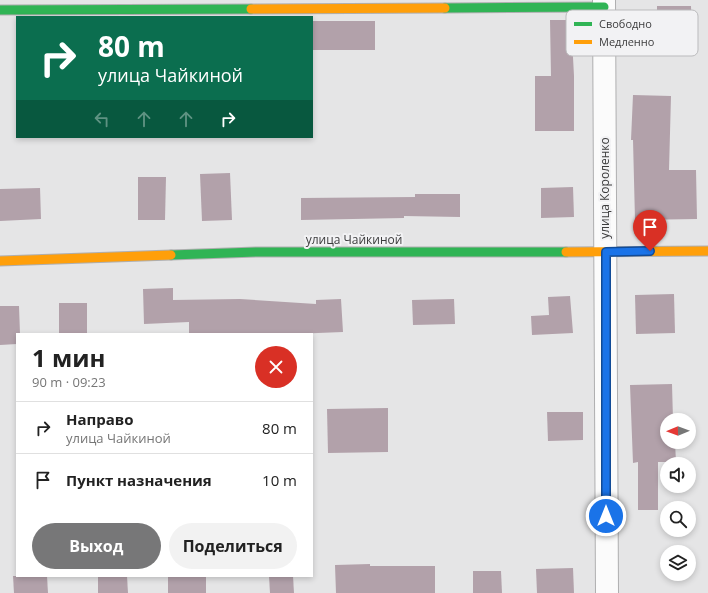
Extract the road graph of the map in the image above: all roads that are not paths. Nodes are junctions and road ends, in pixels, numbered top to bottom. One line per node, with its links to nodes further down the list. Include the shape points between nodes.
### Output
1 (604, 4): 2 (street)
2 (0, 10)
3 (604, 56): 5 (street, улица Короленко)
4 (708, 251): 5 (street, улица Чайкиной)
5 (606, 252): 6 (street, улица Чайкиной, via 256,252); 7 (street, улица Короленко)
6 (0, 261)
7 (607, 593)

